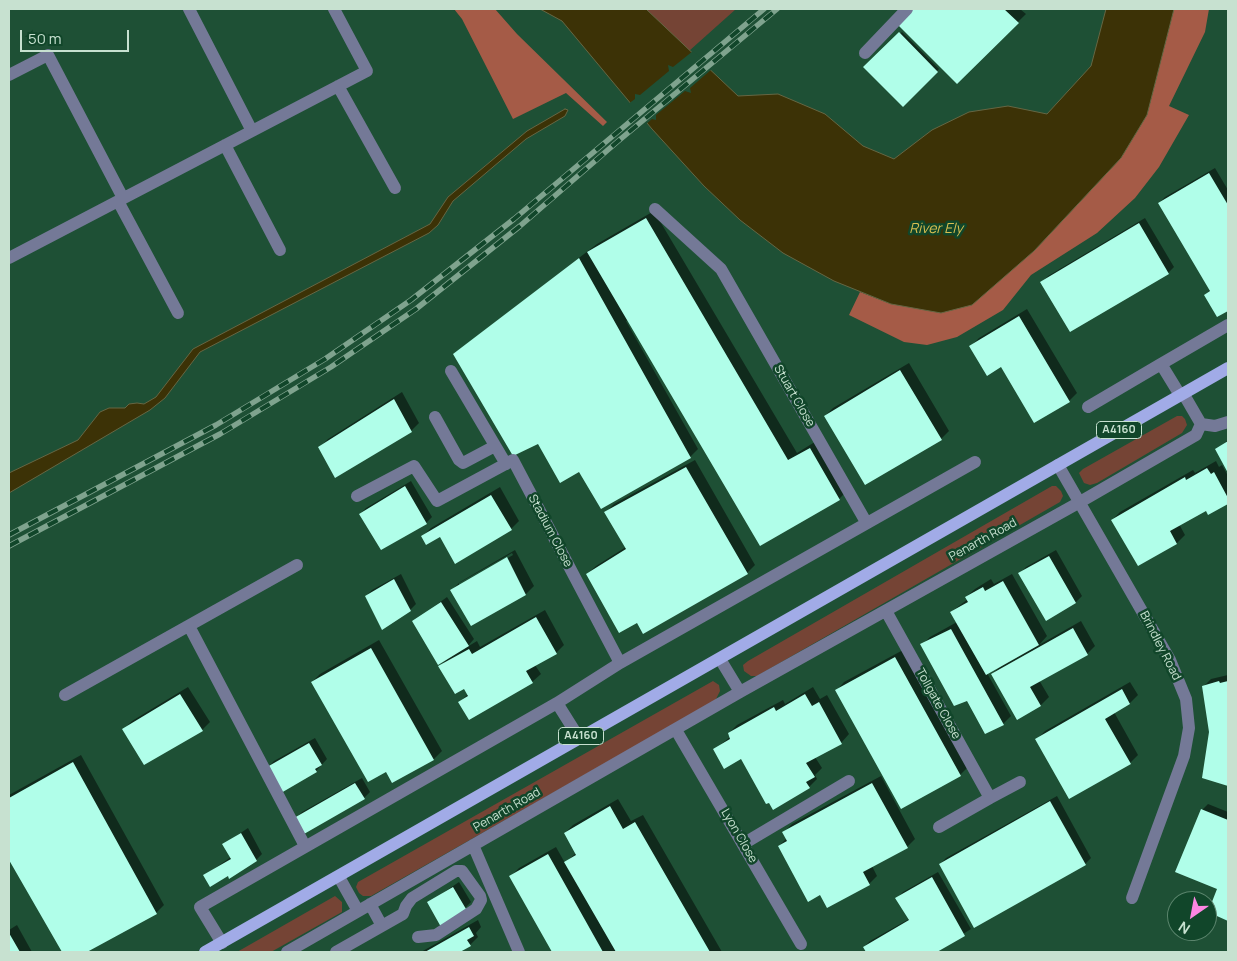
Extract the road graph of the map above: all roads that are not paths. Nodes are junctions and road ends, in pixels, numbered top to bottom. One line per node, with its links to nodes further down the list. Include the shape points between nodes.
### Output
1 (188, 9): 7 (street)
2 (334, 9): 6 (street, via 367,71)
3 (907, 9): 4 (street)
4 (865, 52)
5 (9, 75): 10 (street, via 48,55)
6 (338, 86): 7 (street); 9 (street)
7 (252, 131): 8 (street)
8 (225, 146): 10 (street); 12 (street)
9 (396, 188)
10 (120, 200): 13 (street); 14 (street)
11 (655, 209): 30 (street, Stuart Close, via 721,269)
12 (280, 250)
13 (9, 258)
14 (178, 313)
15 (1228, 324): 16 (street)
16 (1162, 364): 19 (street); 20 (street)
17 (1228, 368): 19 (main road, A4160)
18 (451, 371): 24 (street)
19 (1182, 394): 23 (street); 27 (main road, A4160)
20 (1088, 407)
21 (436, 417): 24 (street, via 463,463)
22 (1228, 422): 23 (street, via 1215,426)
23 (1201, 424): 29 (street, Penarth Road, via 1196,434)
24 (495, 446): 26 (street)
25 (975, 462): 30 (street)
26 (506, 464): 28 (street, via 437,501 414,466); 35 (street, Stadium Close, via 513,460)
27 (1058, 465): 29 (street, Brindley Road); 34 (main road, A4160)
28 (357, 496)
29 (1080, 502): 32 (street, Penarth Road); 49 (street, Brindley Road, via 1170,660 1186,699 1189,728 1184,756)
30 (866, 522): 35 (street)
31 (297, 565): 33 (street)
32 (886, 611): 36 (street, Penarth Road); 43 (street, Tollgate Close)
33 (189, 626): 37 (street); 47 (street)
34 (720, 660): 36 (street); 40 (main road, A4160)
35 (620, 663): 38 (street)
36 (740, 692): 39 (street, Penarth Road)
37 (65, 695)
38 (557, 703): 40 (street); 47 (street)
39 (676, 730): 45 (street, Lyon Close); 46 (street, Penarth Road)
40 (579, 738): 48 (main road, A4160)
41 (849, 781): 45 (street)
42 (1020, 782): 43 (street)
43 (990, 798): 44 (street)
44 (939, 827)
45 (743, 844): 55 (street, Lyon Close)
46 (473, 845): 50 (street, Penarth Road); 59 (street)
47 (304, 846): 54 (street, via 200,907)
48 (338, 877): 51 (street); 54 (main road, A4160)
49 (1132, 898)
50 (370, 904): 51 (street, Penarth Road); 52 (street)
51 (358, 911): 57 (street, Penarth Road)
52 (382, 926): 53 (street, via 403,914 412,898 462,870 480,896 476,910 436,935); 58 (street)
53 (418, 937)
54 (222, 943): 56 (main road, A4160)
55 (801, 944)
56 (205, 952)
57 (288, 952)
58 (336, 952)
59 (519, 952)

